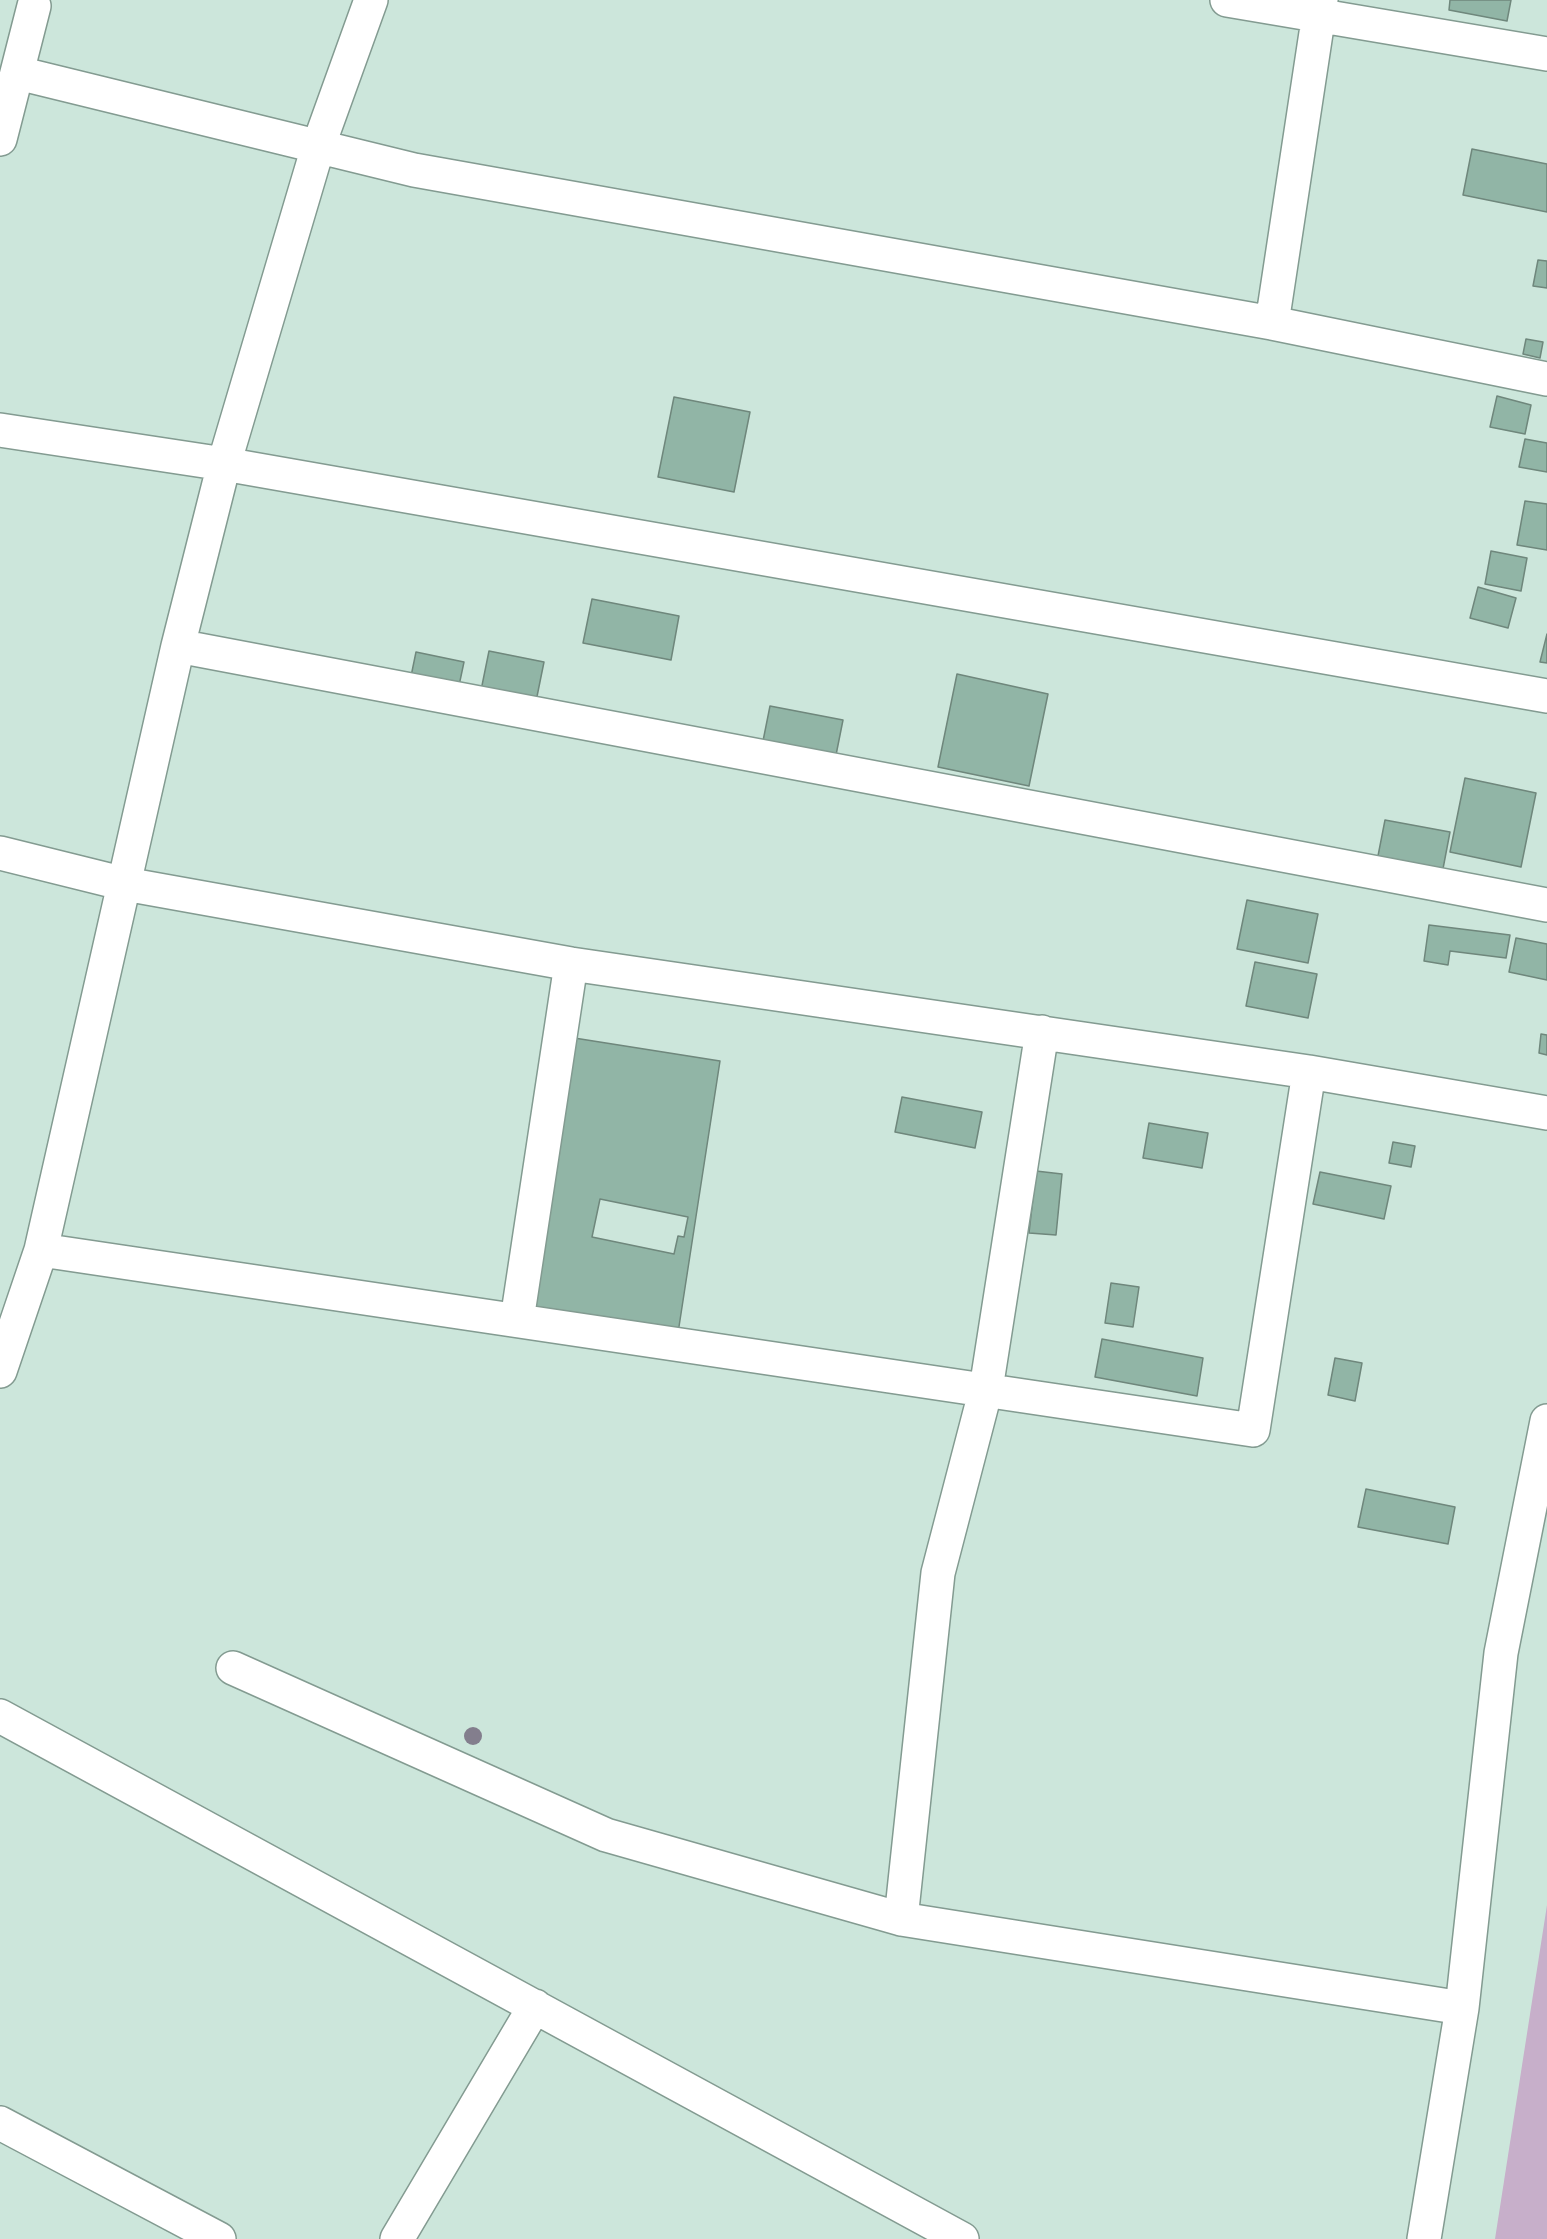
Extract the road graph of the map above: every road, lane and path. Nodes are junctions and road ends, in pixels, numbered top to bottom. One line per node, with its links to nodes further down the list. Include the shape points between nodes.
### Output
1 (371, 0): 8 (street)
2 (1227, 0): 4 (street)
3 (34, 6): 6 (street)
4 (1320, 8): 5 (street); 9 (street)
5 (1547, 54)
6 (18, 73): 7 (street); 8 (street)
7 (2, 122)
8 (318, 147): 9 (street, via 414,170); 12 (street)
9 (1272, 323): 10 (street)
10 (1547, 379)
11 (0, 430): 12 (street)
12 (224, 464): 13 (street); 14 (street)
13 (178, 646): 16 (street); 17 (street)
14 (1547, 696)
15 (0, 853): 16 (street)
16 (125, 884): 18 (street); 22 (street)
17 (1547, 905)
18 (571, 964): 19 (street); 23 (street)
19 (1042, 1032): 20 (street); 25 (street)
20 (1309, 1072): 21 (street); 25 (street, via 1253,1430)
21 (1547, 1113)
22 (41, 1250): 23 (street); 24 (street)
23 (517, 1320): 25 (street)
24 (0, 1371)
25 (986, 1389): 29 (street, via 938,1573)
26 (1547, 1421): 31 (street, via 1502,1653)
27 (233, 1668): 29 (street, via 606,1835)
28 (0, 1716): 30 (street)
29 (901, 1919): 31 (street)
30 (535, 2006): 34 (street); 35 (street)
31 (1462, 2008): 36 (street)
32 (0, 2123): 33 (street)
33 (219, 2239)
34 (397, 2239)
35 (962, 2239)
36 (1424, 2239)

